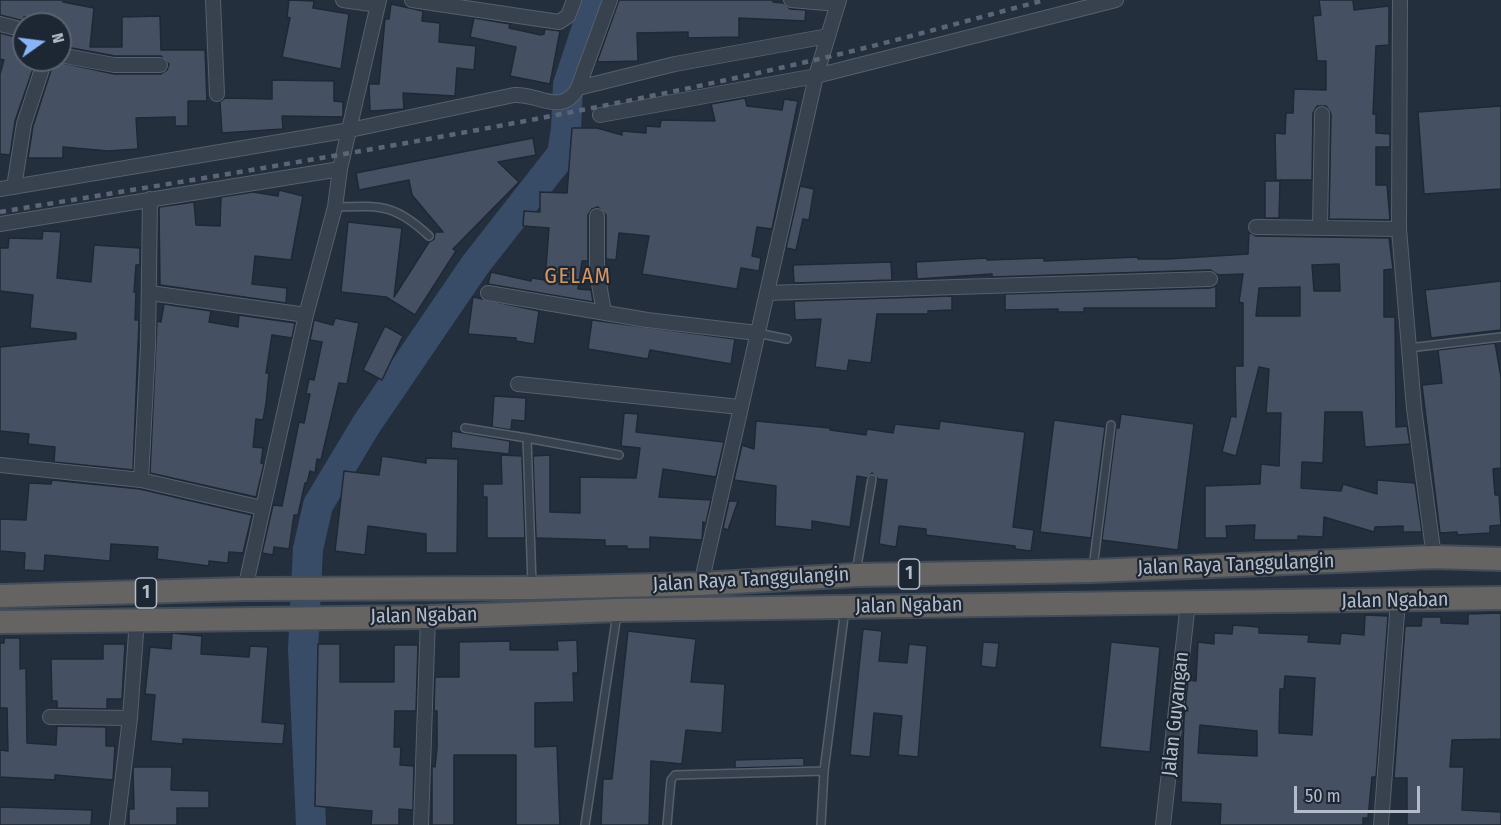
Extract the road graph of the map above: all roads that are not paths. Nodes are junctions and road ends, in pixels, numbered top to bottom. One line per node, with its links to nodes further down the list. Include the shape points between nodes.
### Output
1 (213, 0): 16 (street)
2 (344, 0): 10 (street)
3 (412, 0): 4 (street, via 559,22 568,16)
4 (574, 0)
5 (610, 0): 17 (street)
6 (791, 0): 9 (street)
7 (1116, 0): 15 (street)
8 (1400, 0): 29 (street)
9 (838, 2): 11 (street)
10 (379, 3): 20 (street)
11 (828, 36): 15 (street); 17 (street, via 675,64)
12 (72, 57): 13 (street, via 114,65)
13 (160, 65)
14 (41, 72): 22 (street)
15 (816, 76): 19 (street); 34 (street)
16 (217, 94)
17 (570, 96): 20 (street, via 551,103 526,94 514,95)
18 (1322, 114): 28 (street)
19 (600, 116)
20 (350, 130): 21 (street); 22 (street)
21 (340, 169): 23 (street); 24 (street)
22 (7, 188)
23 (150, 199): 26 (street); 32 (street)
24 (335, 207): 30 (lane, via 390,209 402,213); 36 (street)
25 (597, 216): 35 (street, via 597,272)
26 (0, 224)
27 (1256, 227): 28 (street)
28 (1320, 228): 29 (street)
29 (1400, 229): 40 (street)
30 (429, 236)
31 (1210, 279): 34 (street)
32 (150, 293): 36 (street); 49 (street)
33 (488, 293): 35 (street)
34 (767, 293): 37 (street)
35 (604, 312): 37 (street)
36 (306, 315): 50 (street)
37 (757, 333): 39 (lane); 42 (street)
38 (1501, 337): 40 (lane)
39 (787, 339)
40 (1409, 348): 51 (street)
41 (518, 384): 42 (street)
42 (741, 407): 55 (street)
43 (1111, 425): 53 (lane)
44 (465, 428): 45 (lane)
45 (527, 438): 46 (lane); 56 (lane)
46 (619, 455)
47 (0, 465): 49 (street)
48 (872, 479): 54 (lane)
49 (141, 480): 50 (street)
50 (262, 508): 57 (street)
51 (1434, 557): 52 (highway, Jalan Raya Tanggulangin / 1); 53 (highway, Jalan Raya Tanggulangin / 1)
52 (1501, 560)
53 (1092, 571): 54 (highway, Jalan Raya Tanggulangin / 1)
54 (856, 575): 55 (highway, Jalan Raya Tanggulangin / 1)
55 (700, 584): 56 (highway, Jalan Raya Tanggulangin / 1)
56 (532, 588): 57 (highway, Jalan Raya Tanggulangin / 1)
57 (245, 590): 58 (highway, Jalan Raya Tanggulangin / 1)
58 (0, 596)
59 (1501, 598): 60 (highway, Jalan Ngaban / 1)
60 (1398, 601): 61 (highway, Jalan Ngaban / 1); 76 (street)
61 (1188, 603): 62 (highway, Jalan Ngaban / 1); 75 (street, Jalan Guyangan)
62 (845, 607): 63 (highway, Jalan Ngaban / 1); 69 (lane)
63 (618, 610): 64 (highway, Jalan Ngaban / 1); 72 (lane)
64 (428, 617): 65 (highway, Jalan Ngaban / 1); 71 (street)
65 (137, 618): 66 (highway, 1); 68 (street)
66 (0, 622)
67 (50, 717): 68 (street)
68 (130, 718): 70 (street)
69 (824, 771): 73 (lane, via 675,775 671,780); 74 (lane)
70 (117, 825)
71 (421, 825)
72 (585, 825)
73 (667, 825)
74 (821, 825)
75 (1163, 825)
76 (1381, 825)

